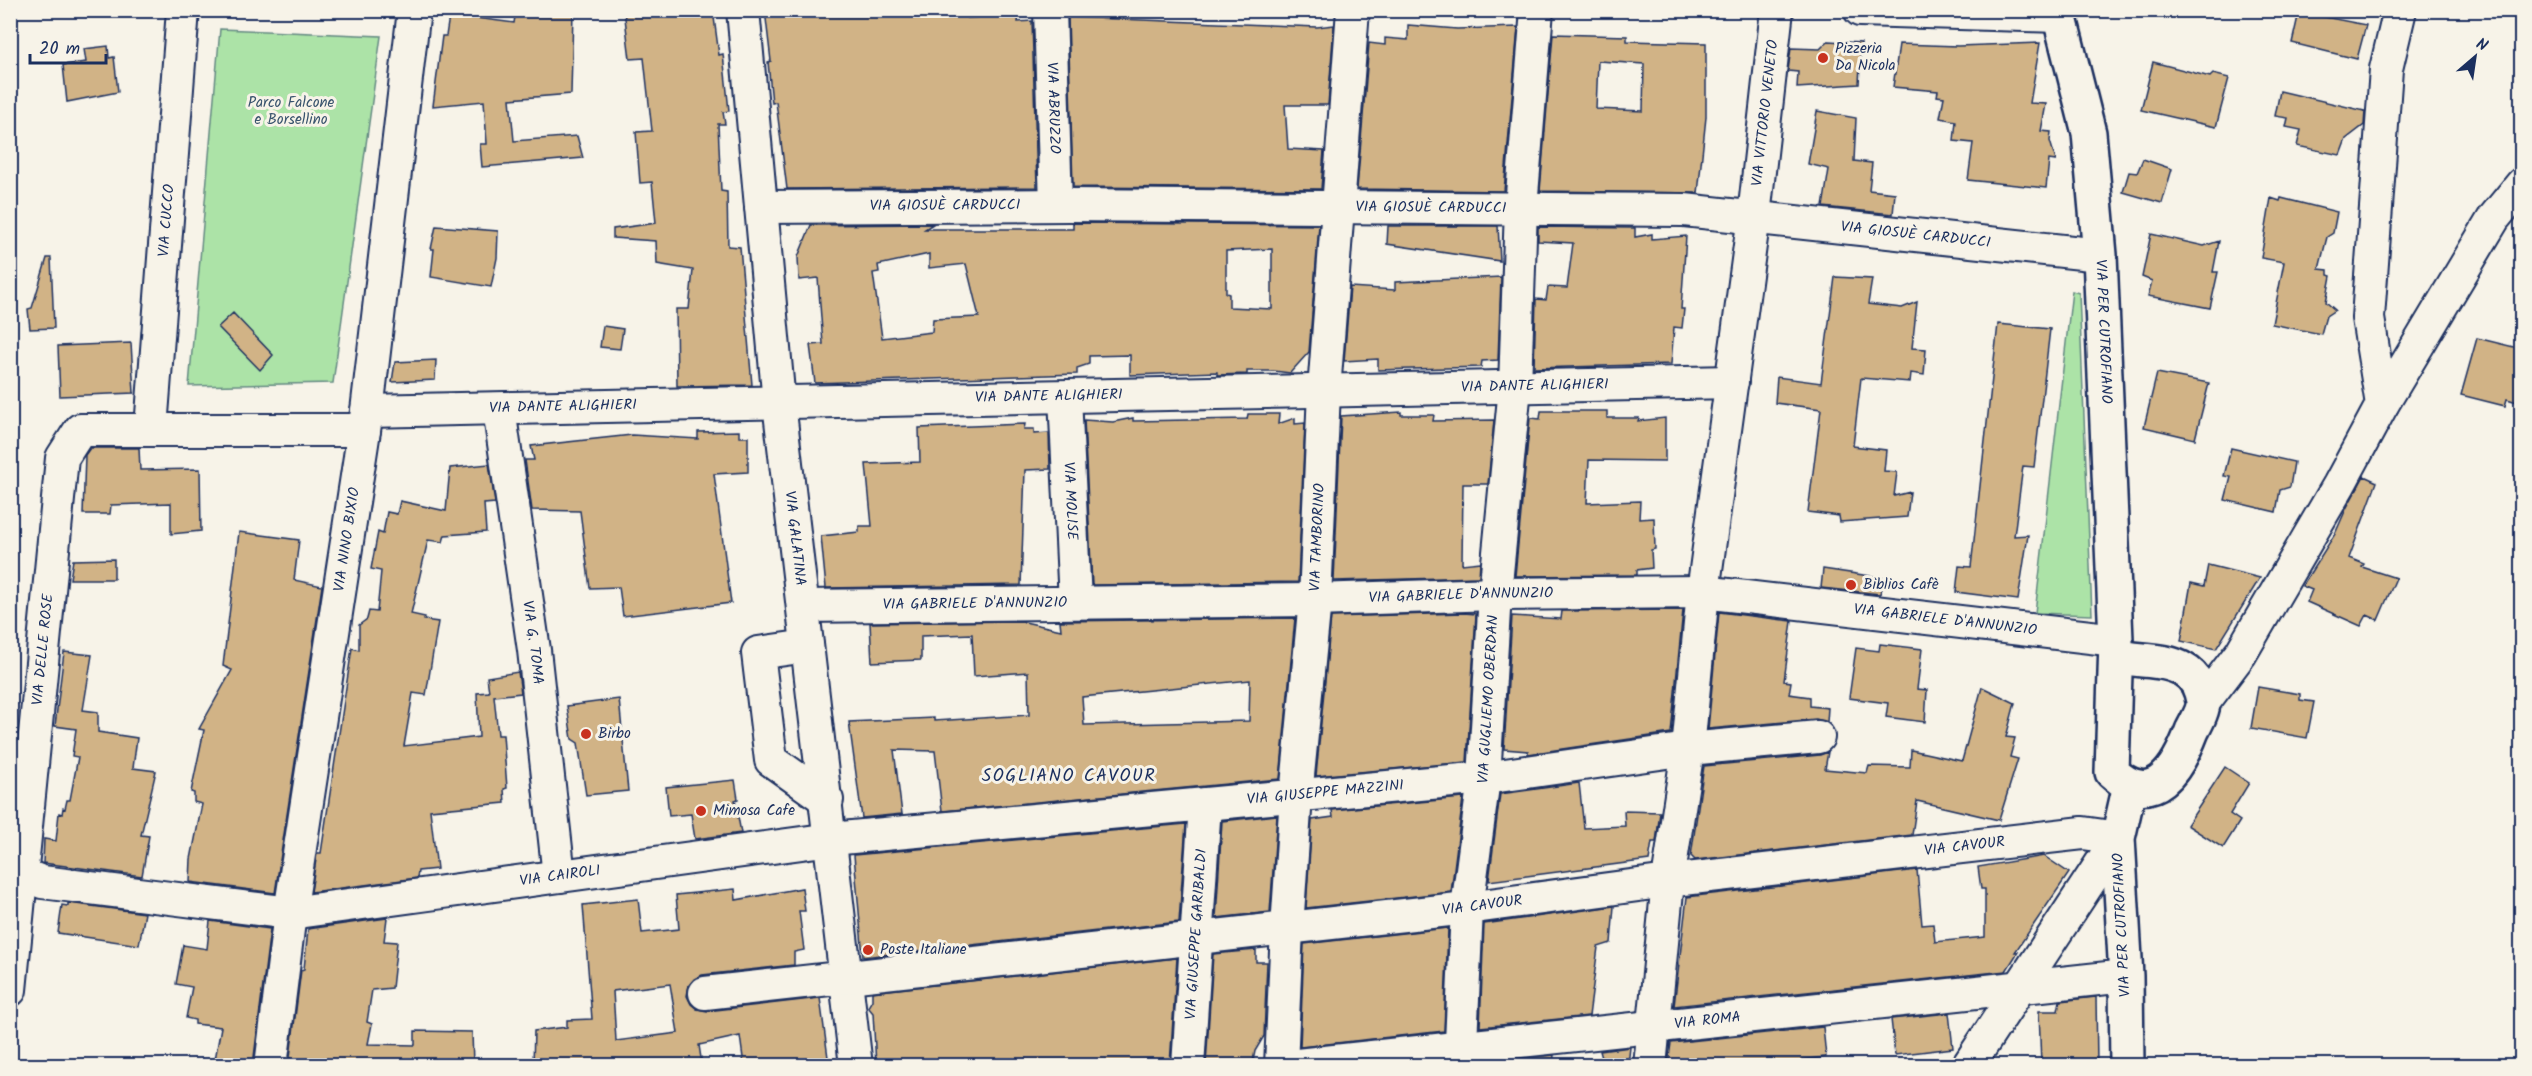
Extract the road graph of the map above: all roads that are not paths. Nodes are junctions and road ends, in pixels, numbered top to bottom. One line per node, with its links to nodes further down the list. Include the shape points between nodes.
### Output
1 (183, 10): 26 (street, VIA CUCCO)
2 (414, 10): 25 (street, VIA NINO BIXIO)
3 (743, 10): 13 (street, VIA GALATINA)
4 (1050, 10): 12 (street, VIA ABRUZZO)
5 (1353, 10): 15 (street, VIA TAMBORINO)
6 (1537, 10): 14 (street, VIA GUGLIEMO OBERDAN)
7 (1777, 10): 16 (street, VIA VITTORIO VENETO)
8 (1860, 10): 10 (street)
9 (2400, 10): 23 (street, via 2386,69 2368,318)
10 (2059, 14): 17 (main road, VIA PER CUTROFIANO, via 2089,133)
11 (2522, 184): 23 (street, via 2494,218)
12 (1056, 205): 13 (street, VIA GIOSUÈ CARDUCCI); 15 (street, VIA GIOSUÈ CARDUCCI)
13 (761, 207): 22 (street, VIA GALATINA)
14 (1521, 207): 15 (street, VIA GIOSUÈ CARDUCCI); 16 (street, VIA GIOSUÈ CARDUCCI, via 1684,210); 19 (street, VIA GUGLIEMO OBERDAN)
15 (1337, 209): 20 (street, VIA TAMBORINO)
16 (1754, 216): 17 (street, VIA GIOSUÈ CARDUCCI); 18 (street, VIA VITTORIO VENETO)
17 (2100, 255): 34 (main road, VIA PER CUTROFIANO)
18 (1732, 382): 19 (street, VIA DANTE ALIGHIERI); 28 (street, VIA VITTORIO VENETO)
19 (1515, 387): 20 (street, VIA DANTE ALIGHIERI); 29 (street, VIA GUGLIEMO OBERDAN)
20 (1324, 391): 21 (street, VIA DANTE ALIGHIERI); 30 (street, VIA TAMBORINO)
21 (1065, 397): 22 (street, VIA DANTE ALIGHIERI); 31 (street, VIA MOLISE)
22 (779, 403): 24 (street, VIA DANTE ALIGHIERI); 32 (street, VIA GALATINA)
23 (2382, 405): 35 (street, via 2247,643)
24 (499, 409): 25 (street, VIA DANTE ALIGHIERI); 46 (street, VIA G. TOMA, via 534,650)
25 (366, 420): 26 (street, VIA DANTE ALIGHIERI); 49 (street, VIA NINO BIXIO)
26 (151, 428): 27 (street, VIA DANTE ALIGHIERI)
27 (80, 430): 45 (street, VIA DELLE ROSE, via 62,458)
28 (1703, 592): 29 (street, VIA GABRIELE D'ANNUNZIO); 34 (street, VIA GABRIELE D'ANNUNZIO); 37 (street, VIA VITTORIO VENETO)
29 (1495, 594): 30 (street, VIA GABRIELE D'ANNUNZIO); 38 (street, VIA GUGLIEMO OBERDAN)
30 (1315, 600): 31 (street, VIA GABRIELE D'ANNUNZIO); 40 (street, VIA TAMBORINO)
31 (1075, 602): 32 (street, VIA GABRIELE D'ANNUNZIO)
32 (803, 606): 33 (street, VIA GALATINA)
33 (807, 646): 41 (street, VIA GALATINA); 41 (street, via 758,653 771,760)
34 (2116, 648): 35 (main road, via 2131,661 2170,664 2185,670 2198,683); 39 (main road, VIA PER CUTROFIANO, via 2112,772)
35 (2203, 703): 39 (main road, via 2177,767 2164,780 2144,787)
36 (1818, 737): 37 (street, VIA GIUSEPPE MAZZINI)
37 (1688, 749): 38 (street, VIA GIUSEPPE MAZZINI); 47 (street, VIA VITTORIO VENETO)
38 (1484, 778): 40 (street, VIA GIUSEPPE MAZZINI); 48 (street, VIA GUGLIEMO OBERDAN)
39 (2130, 785): 43 (main road, VIA PER CUTROFIANO)
40 (1296, 796): 42 (street, VIA GIUSEPPE MAZZINI); 50 (street, VIA TAMBORINO)
41 (827, 800): 44 (street, VIA GALATINA)
42 (1205, 804): 44 (street, VIA GIUSEPPE MAZZINI); 51 (street, VIA GIUSEPPE GARIBALDI)
43 (2118, 838): 47 (street, VIA CAVOUR, via 2084,832); 52 (main road, VIA PER CUTROFIANO); 54 (street)
44 (831, 839): 46 (street, VIA CAIROLI); 53 (street, VIA GALATINA)
45 (22, 874): 49 (street, VIA CAIROLI, via 42,882); 55 (street, VIA DELLE ROSE)
46 (559, 876): 49 (street, VIA CAIROLI)
47 (1668, 881): 48 (street, VIA CAVOUR); 57 (street, VIA VITTORIO VENETO)
48 (1467, 908): 50 (street, VIA CAVOUR); 58 (street, VIA GUGLIEMO OBERDAN)
49 (290, 913): 59 (street, VIA NINO BIXIO)
50 (1287, 928): 51 (street, VIA CAVOUR); 62 (street, VIA TAMBORINO)
51 (1195, 938): 53 (street, VIA CAVOUR); 61 (street, VIA GIUSEPPE GARIBALDI)
52 (2126, 976): 54 (street, VIA ROMA); 66 (main road, VIA PER CUTROFIANO)
53 (845, 977): 56 (street, VIA CAVOUR); 60 (street, VIA GALATINA)
54 (2018, 988): 57 (street, VIA ROMA); 65 (street)
55 (10, 990)
56 (705, 993)
57 (1655, 1026): 58 (street, VIA ROMA); 64 (street, VIA VITTORIO VENETO)
58 (1461, 1056): 63 (street, VIA ROMA)
59 (271, 1065)
60 (856, 1065)
61 (1188, 1065)
62 (1281, 1065)
63 (1288, 1065)
64 (1650, 1065)
65 (1968, 1065)
66 (2127, 1065)

